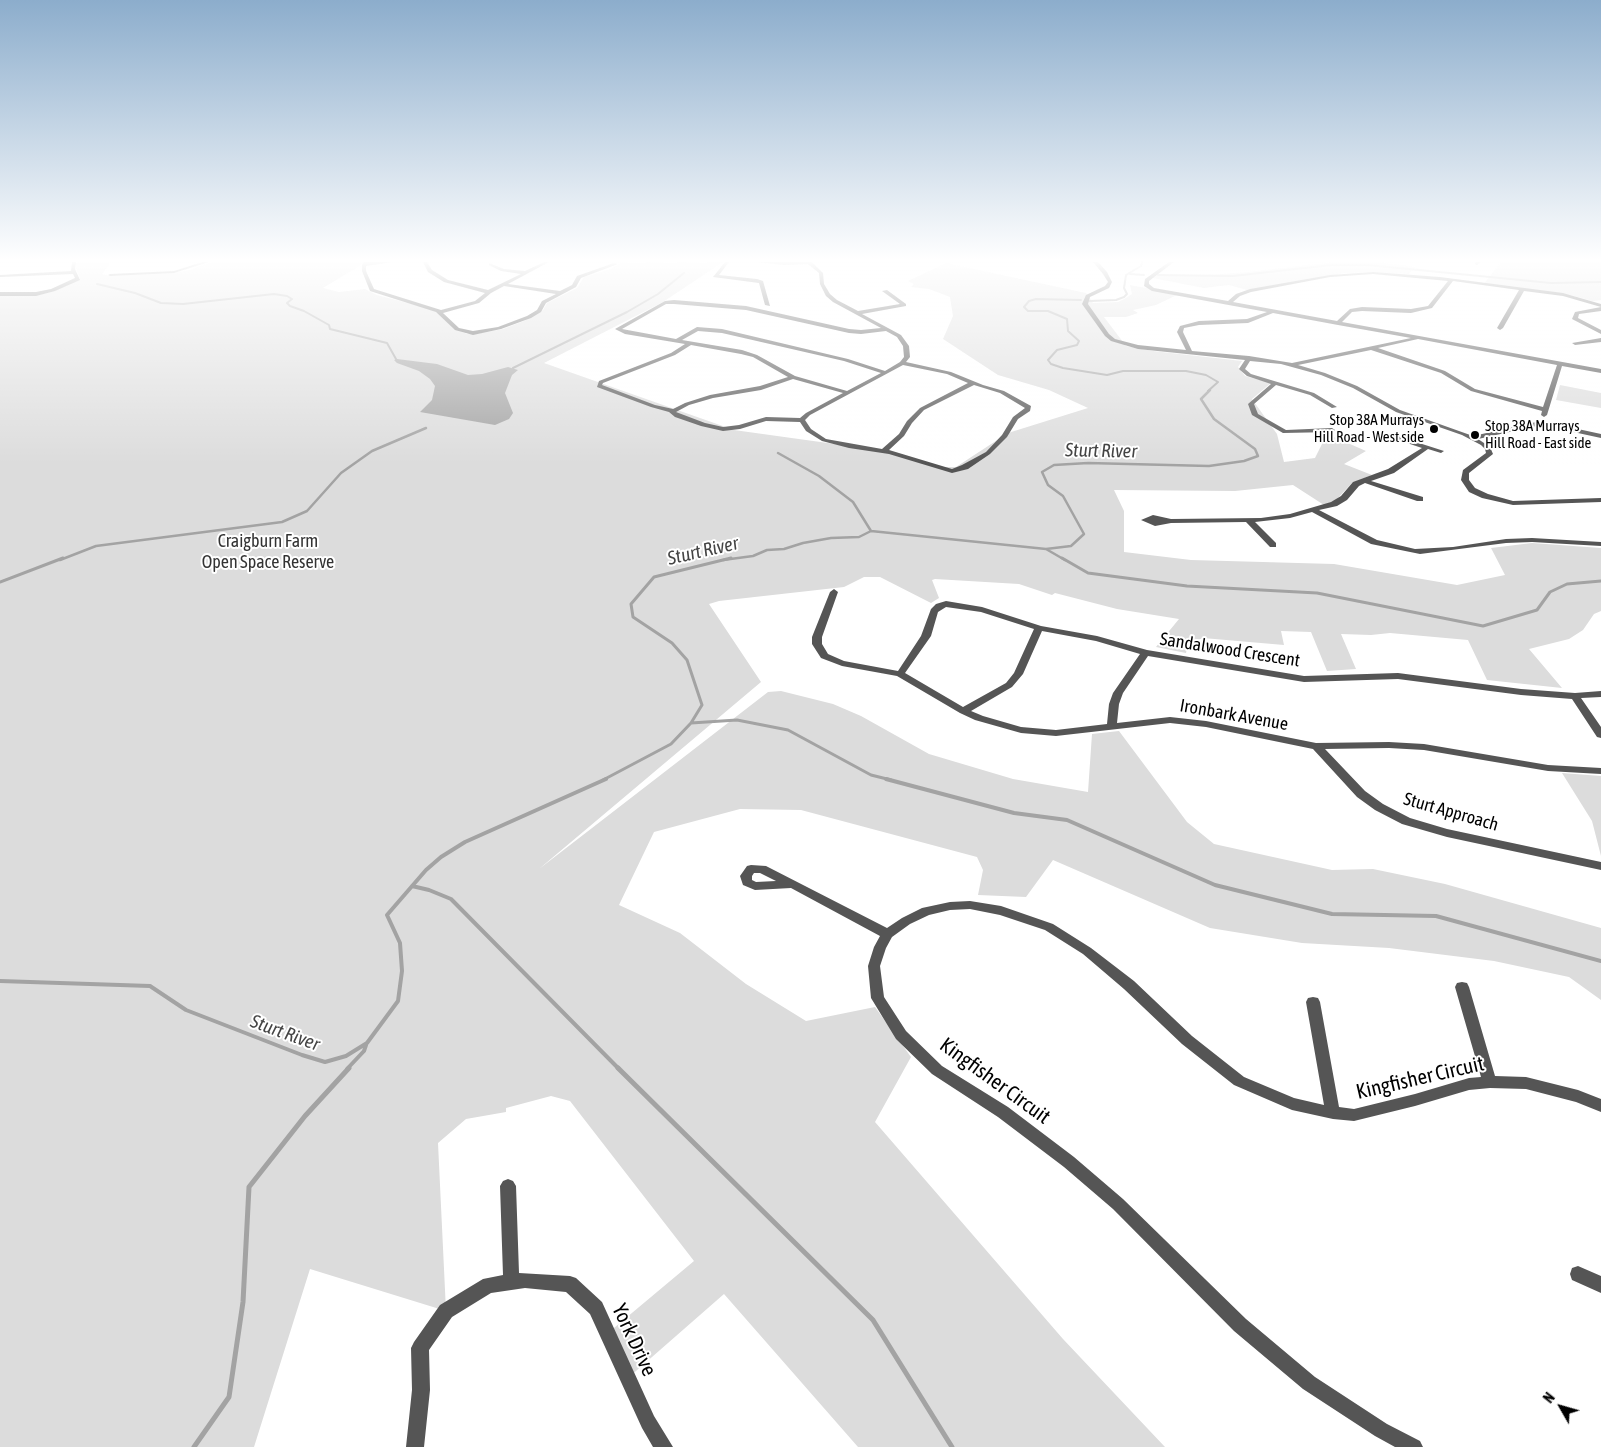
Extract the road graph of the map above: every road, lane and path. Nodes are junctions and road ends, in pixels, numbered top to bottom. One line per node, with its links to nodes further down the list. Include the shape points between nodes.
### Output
1 (888, 329): 20 (street, via 906,346 907,357)
2 (458, 330): 3 (street)
3 (493, 330)
4 (619, 330): 14 (street)
5 (696, 330): 14 (street)
6 (710, 330): 24 (street, via 846,360)
7 (842, 330): 8 (street)
8 (883, 330)
9 (1104, 330): 18 (street, via 1113,340 1138,347)
10 (1181, 330): 18 (street)
11 (1374, 330): 12 (street)
12 (1420, 338): 17 (street); 22 (street)
13 (1601, 340): 16 (street)
14 (679, 341): 15 (street)
15 (690, 343): 25 (street, via 750,354); 31 (street, via 673,354 601,382 599,386)
16 (1575, 343)
17 (1372, 348): 21 (street); 30 (street, via 1442,372 1473,390)
18 (1190, 352): 19 (street)
19 (1249, 358): 21 (street); 27 (street, via 1242,366 1244,372)
20 (902, 363): 24 (street); 26 (street, via 943,371)
21 (1291, 364): 37 (street, via 1339,380 1408,415)
22 (1560, 364): 23 (street); 30 (street)
23 (1601, 371)
24 (886, 373): 28 (street)
25 (793, 377): 28 (street); 31 (street, via 762,388 712,396)
26 (973, 383): 40 (street, via 922,410); 40 (street, via 1002,392 1029,407 1015,418 1005,436 988,453 952,471)
27 (1275, 383): 29 (street, via 1312,394); 34 (street, via 1251,404 1255,415 1285,432)
28 (848, 393): 32 (street)
29 (1334, 407)
30 (1545, 410): 33 (street)
31 (673, 411): 32 (street, via 693,422 723,428 740,428 766,418)
32 (802, 420): 40 (street, via 808,430 824,440)
33 (1541, 423): 35 (street); 37 (street)
34 (1332, 430)
35 (1601, 436)
36 (1394, 437): 38 (street)
37 (1473, 438): 43 (street, via 1488,448 1490,454 1466,472 1467,486 1479,494 1514,503)
38 (1427, 447): 39 (street); 41 (street, via 1391,472)
39 (1441, 450)
40 (884, 451)
41 (1365, 481): 42 (street, via 1407,499); 44 (street, via 1354,485 1340,501)
42 (1420, 499)
43 (1601, 500)
44 (1313, 510): 46 (street, via 1276,519); 47 (street, via 1374,542 1431,554 1453,555 1506,541)
45 (1171, 521): 46 (street)
46 (1249, 521): 48 (street)
47 (1601, 544)
48 (1273, 545)
49 (834, 592): 52 (street, Ironbark Avenue, via 817,637 820,651 830,660)
50 (1039, 628): 51 (street, Sandalwood Crescent); 52 (street, Sandalwood Crescent, via 967,606 939,606 934,611 926,636); 55 (street, via 1018,674 1010,684)
51 (1146, 653): 54 (street, Sandalwood Crescent, via 1304,679 1398,676); 56 (street, via 1118,693)
52 (900, 674): 55 (street, Ironbark Avenue)
53 (1601, 694): 54 (street, Sandalwood Crescent)
54 (1574, 696): 57 (street)
55 (963, 711): 56 (street, Ironbark Avenue, via 1021,730 1056,733)
56 (1112, 727): 58 (street, Ironbark Avenue, via 1170,720)
57 (1601, 735)
58 (1316, 746): 59 (street, Ironbark Avenue, via 1424,747 1548,768); 60 (street, Sturt Approach, via 1361,794 1406,821)
59 (1601, 771)
60 (1601, 866)
61 (792, 884): 62 (street)
62 (888, 934): 67 (street, Kingfisher Circuit, via 926,911 970,905 1002,911 1049,927 1088,951 1187,1040 1239,1081 1292,1104); 74 (street, Kingfisher Circuit, via 874,966 878,998 900,1035 937,1070 1003,1112 1070,1162 1118,1204 1240,1325 1309,1382 1381,1430)
63 (1462, 987): 65 (street)
64 (1313, 1002): 67 (street)
65 (1490, 1082): 66 (street, Kingfisher Circuit, via 1526,1083 1578,1096); 67 (street, Kingfisher Circuit, via 1469,1084 1354,1115)
66 (1601, 1106)
67 (1333, 1113)
68 (508, 1186): 70 (street)
69 (1578, 1274): 71 (street)
70 (511, 1281): 72 (street, York Drive, via 490,1285 446,1311 420,1348 421,1390); 73 (street, York Drive, via 570,1284 596,1308 648,1422)
71 (1601, 1285)
72 (415, 1447)
73 (664, 1447)
74 (1414, 1447)

